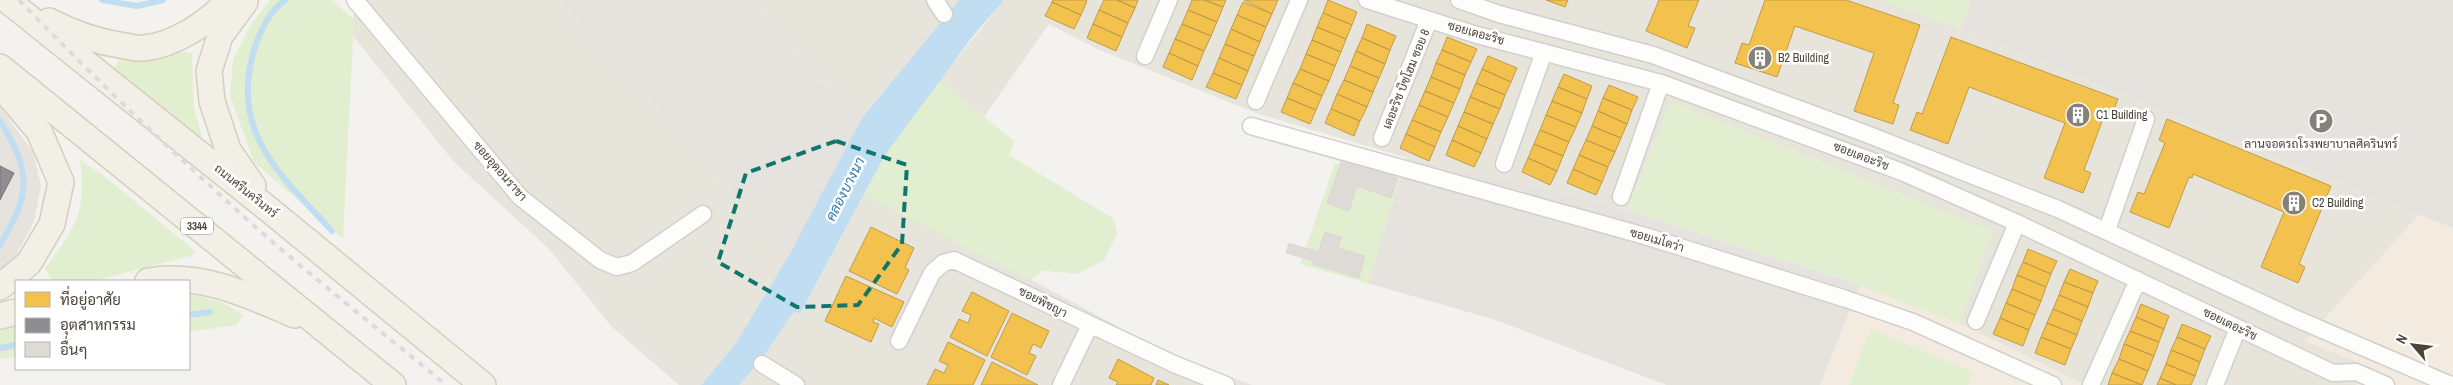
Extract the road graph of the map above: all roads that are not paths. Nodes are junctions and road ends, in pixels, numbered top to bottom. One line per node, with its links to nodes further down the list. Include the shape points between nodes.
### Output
1 (8, 0): 2 (main road, via 74,34 103,43 144,49 175,39 212,17); 23 (main road, ถนนศรีนครินทร์)
2 (230, 0)
3 (247, 0): 23 (main road, via 220,36 209,71 212,101 228,150)
4 (354, 0): 24 (street, ซอยอุดอนราชา, via 520,197 600,260 617,267 632,263)
5 (935, 0): 10 (street)
6 (1169, 0): 13 (street)
7 (1299, 0): 17 (street)
8 (1367, 0): 11 (street, ซอยเดอะริช)
9 (1458, 0): 26 (street, via 1653,55 1864,133)
10 (944, 14)
11 (1429, 20): 12 (street, ซอยเดอะริช); 20 (street, เดอะริช บิซโฮม ซอย 8)
12 (1544, 52): 15 (street, ซอยเดอะริช); 21 (street)
13 (1145, 56)
14 (0, 66): 34 (main road, 3344)
15 (1662, 83): 22 (street); 25 (street, ซอยเดอะริช, via 1902,172)
16 (0, 85): 29 (main road, via 39,131 61,182 52,224 29,263)
17 (1256, 101)
18 (2146, 118): 26 (street)
19 (1251, 126): 44 (street, ซอยเมโดว่า, via 1658,240 1837,296 1913,322)
20 (1382, 138)
21 (1504, 164)
22 (1620, 197)
23 (267, 208): 40 (main road, ถนนศรีนครินทร์)
24 (703, 214)
25 (2017, 223): 28 (street, ซอยเดอะริช); 32 (street)
26 (2107, 230): 48 (street, via 2290,316)
27 (190, 280): 34 (main road, via 226,286)
28 (2138, 280): 35 (street, ซอยเดอะริช); 45 (street)
29 (0, 286)
30 (15, 312): 31 (main road)
31 (0, 316)
32 (1976, 321)
33 (1090, 325): 36 (street, ซอยพิชญา, via 954,260 943,263 932,273); 42 (street); 43 (street, ซอยพิชญา)
34 (322, 327): 39 (main road, 3344)
35 (2238, 328): 38 (street, ซอยเดอะริช); 46 (street)
36 (899, 341)
37 (762, 364): 41 (street)
38 (2337, 379): 47 (street, ซอยเดอะริช, via 2356,372)
39 (393, 385)
40 (483, 385)
41 (796, 385)
42 (1061, 385)
43 (1226, 385)
44 (2053, 385)
45 (2092, 385)
46 (2215, 385)
47 (2386, 385)
48 (2451, 385)

